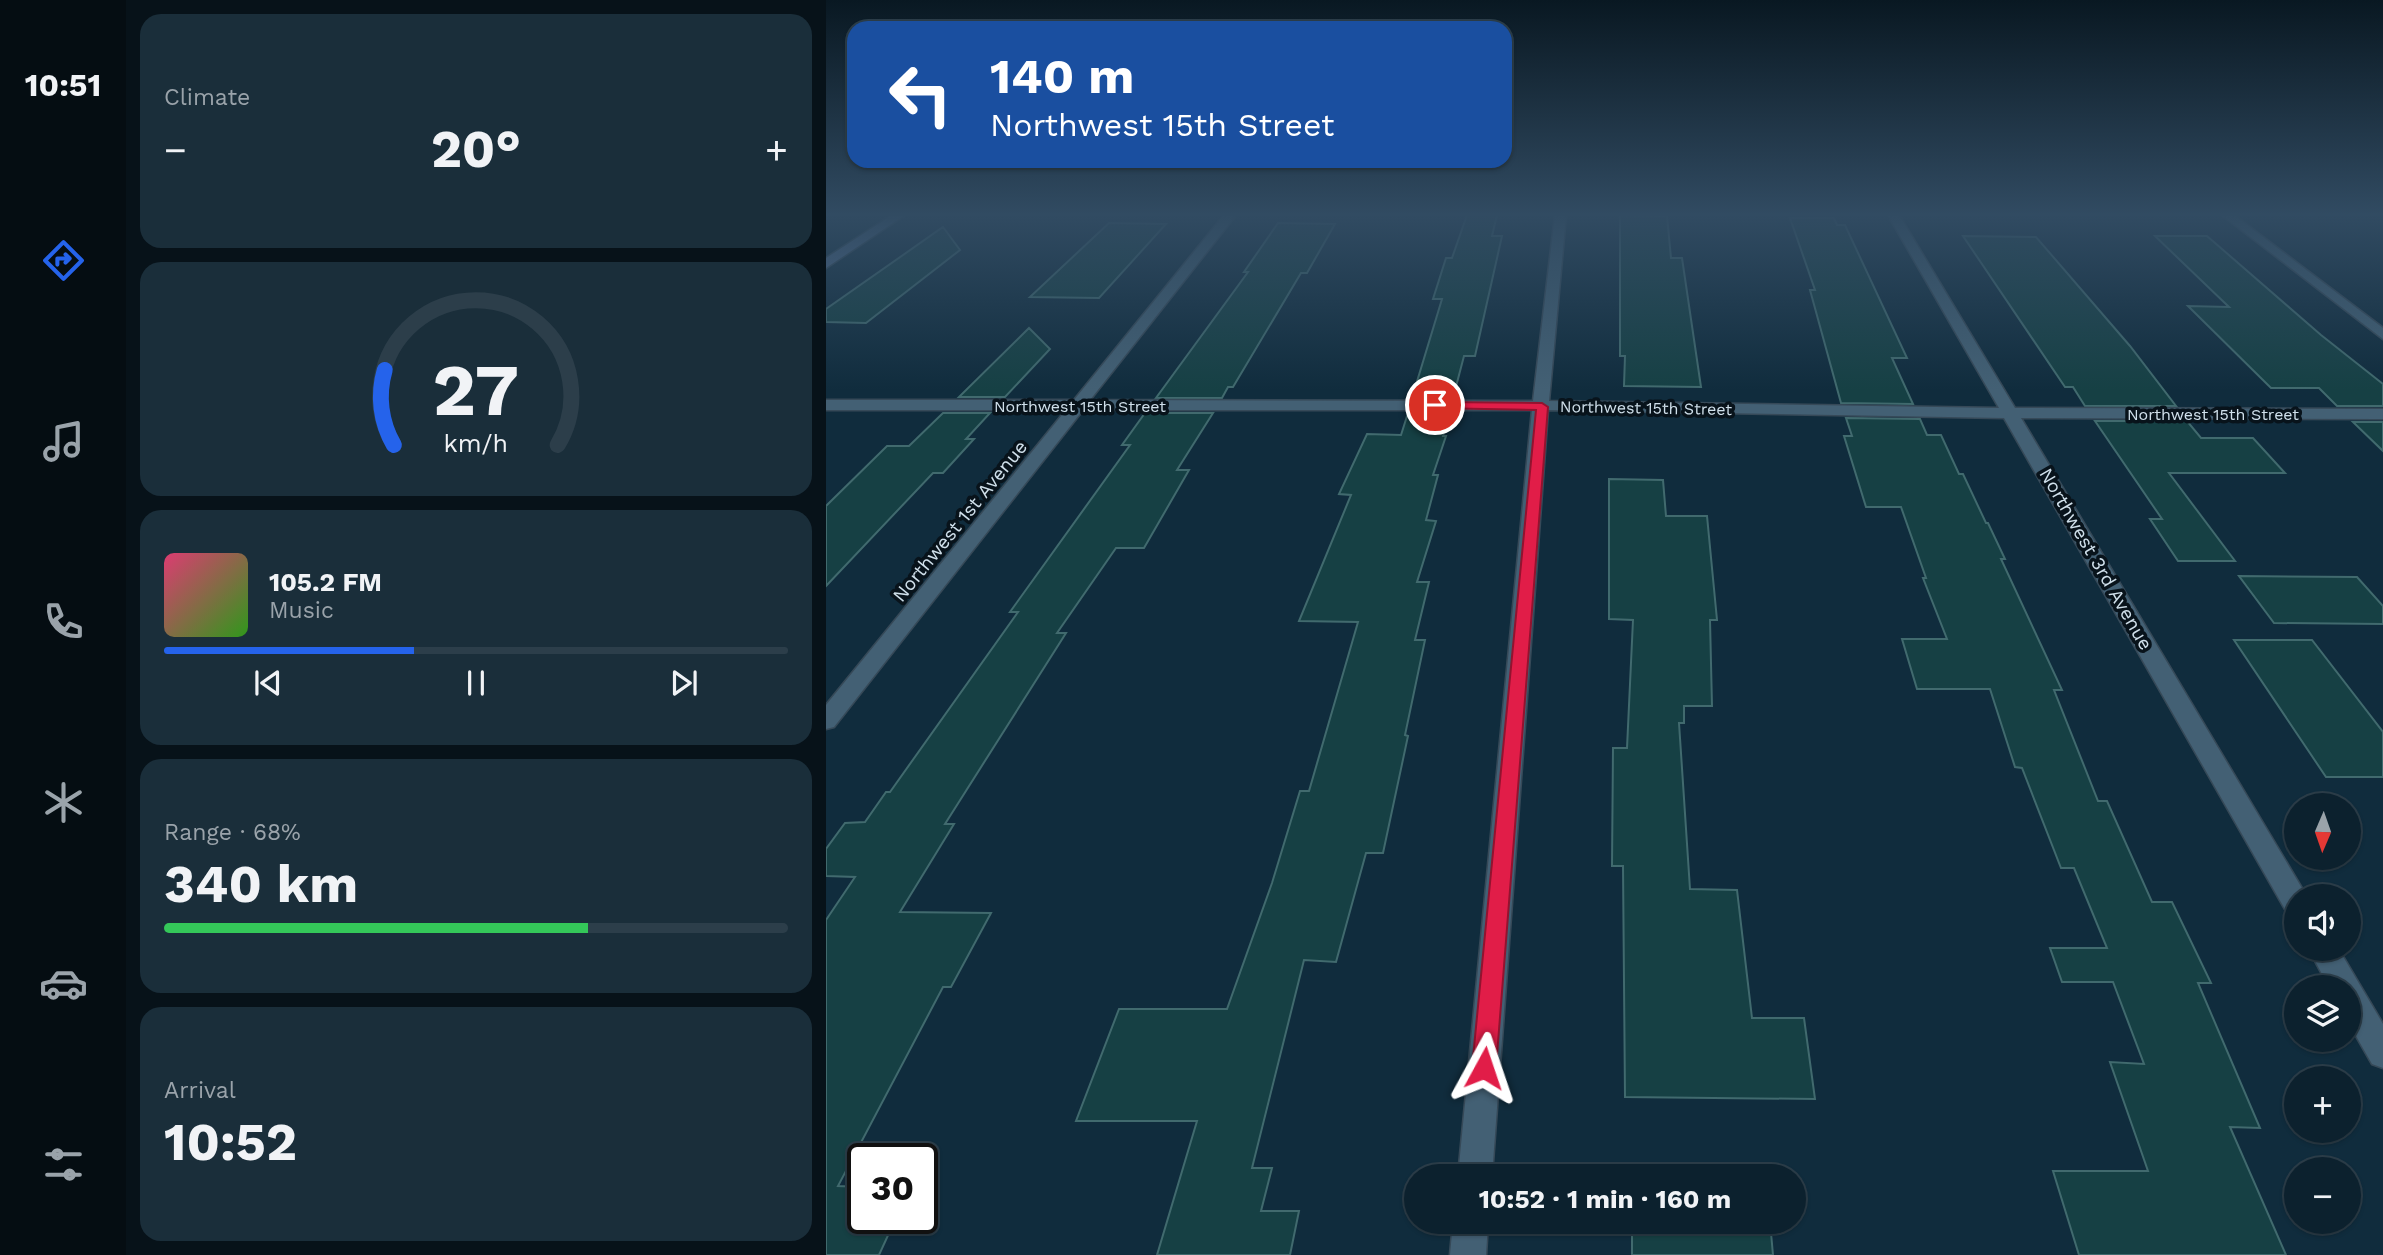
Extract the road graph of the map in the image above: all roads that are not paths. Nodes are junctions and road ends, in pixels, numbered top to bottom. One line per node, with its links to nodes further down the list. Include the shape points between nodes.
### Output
1 (1184, 274): 7 (street, Northwest 1st Avenue)
2 (1555, 274): 8 (street)
3 (1928, 274): 9 (street, Northwest 3rd Avenue)
4 (2303, 274): 5 (street)
5 (2383, 335)
6 (826, 405): 7 (street, Northwest 15th Street)
7 (1080, 407): 8 (street, Northwest 15th Street); 11 (street, Northwest 1st Avenue)
8 (1542, 407): 9 (street, Northwest 15th Street); 15 (street)
9 (2010, 412): 10 (street, Northwest 15th Street); 12 (street, Northwest 3rd Avenue)
10 (2383, 414)
11 (826, 721)
12 (2285, 884)
13 (2361, 1015): 14 (street)
14 (2383, 1053)
15 (1476, 1164)
16 (1470, 1234): 17 (street)
17 (1468, 1255)

